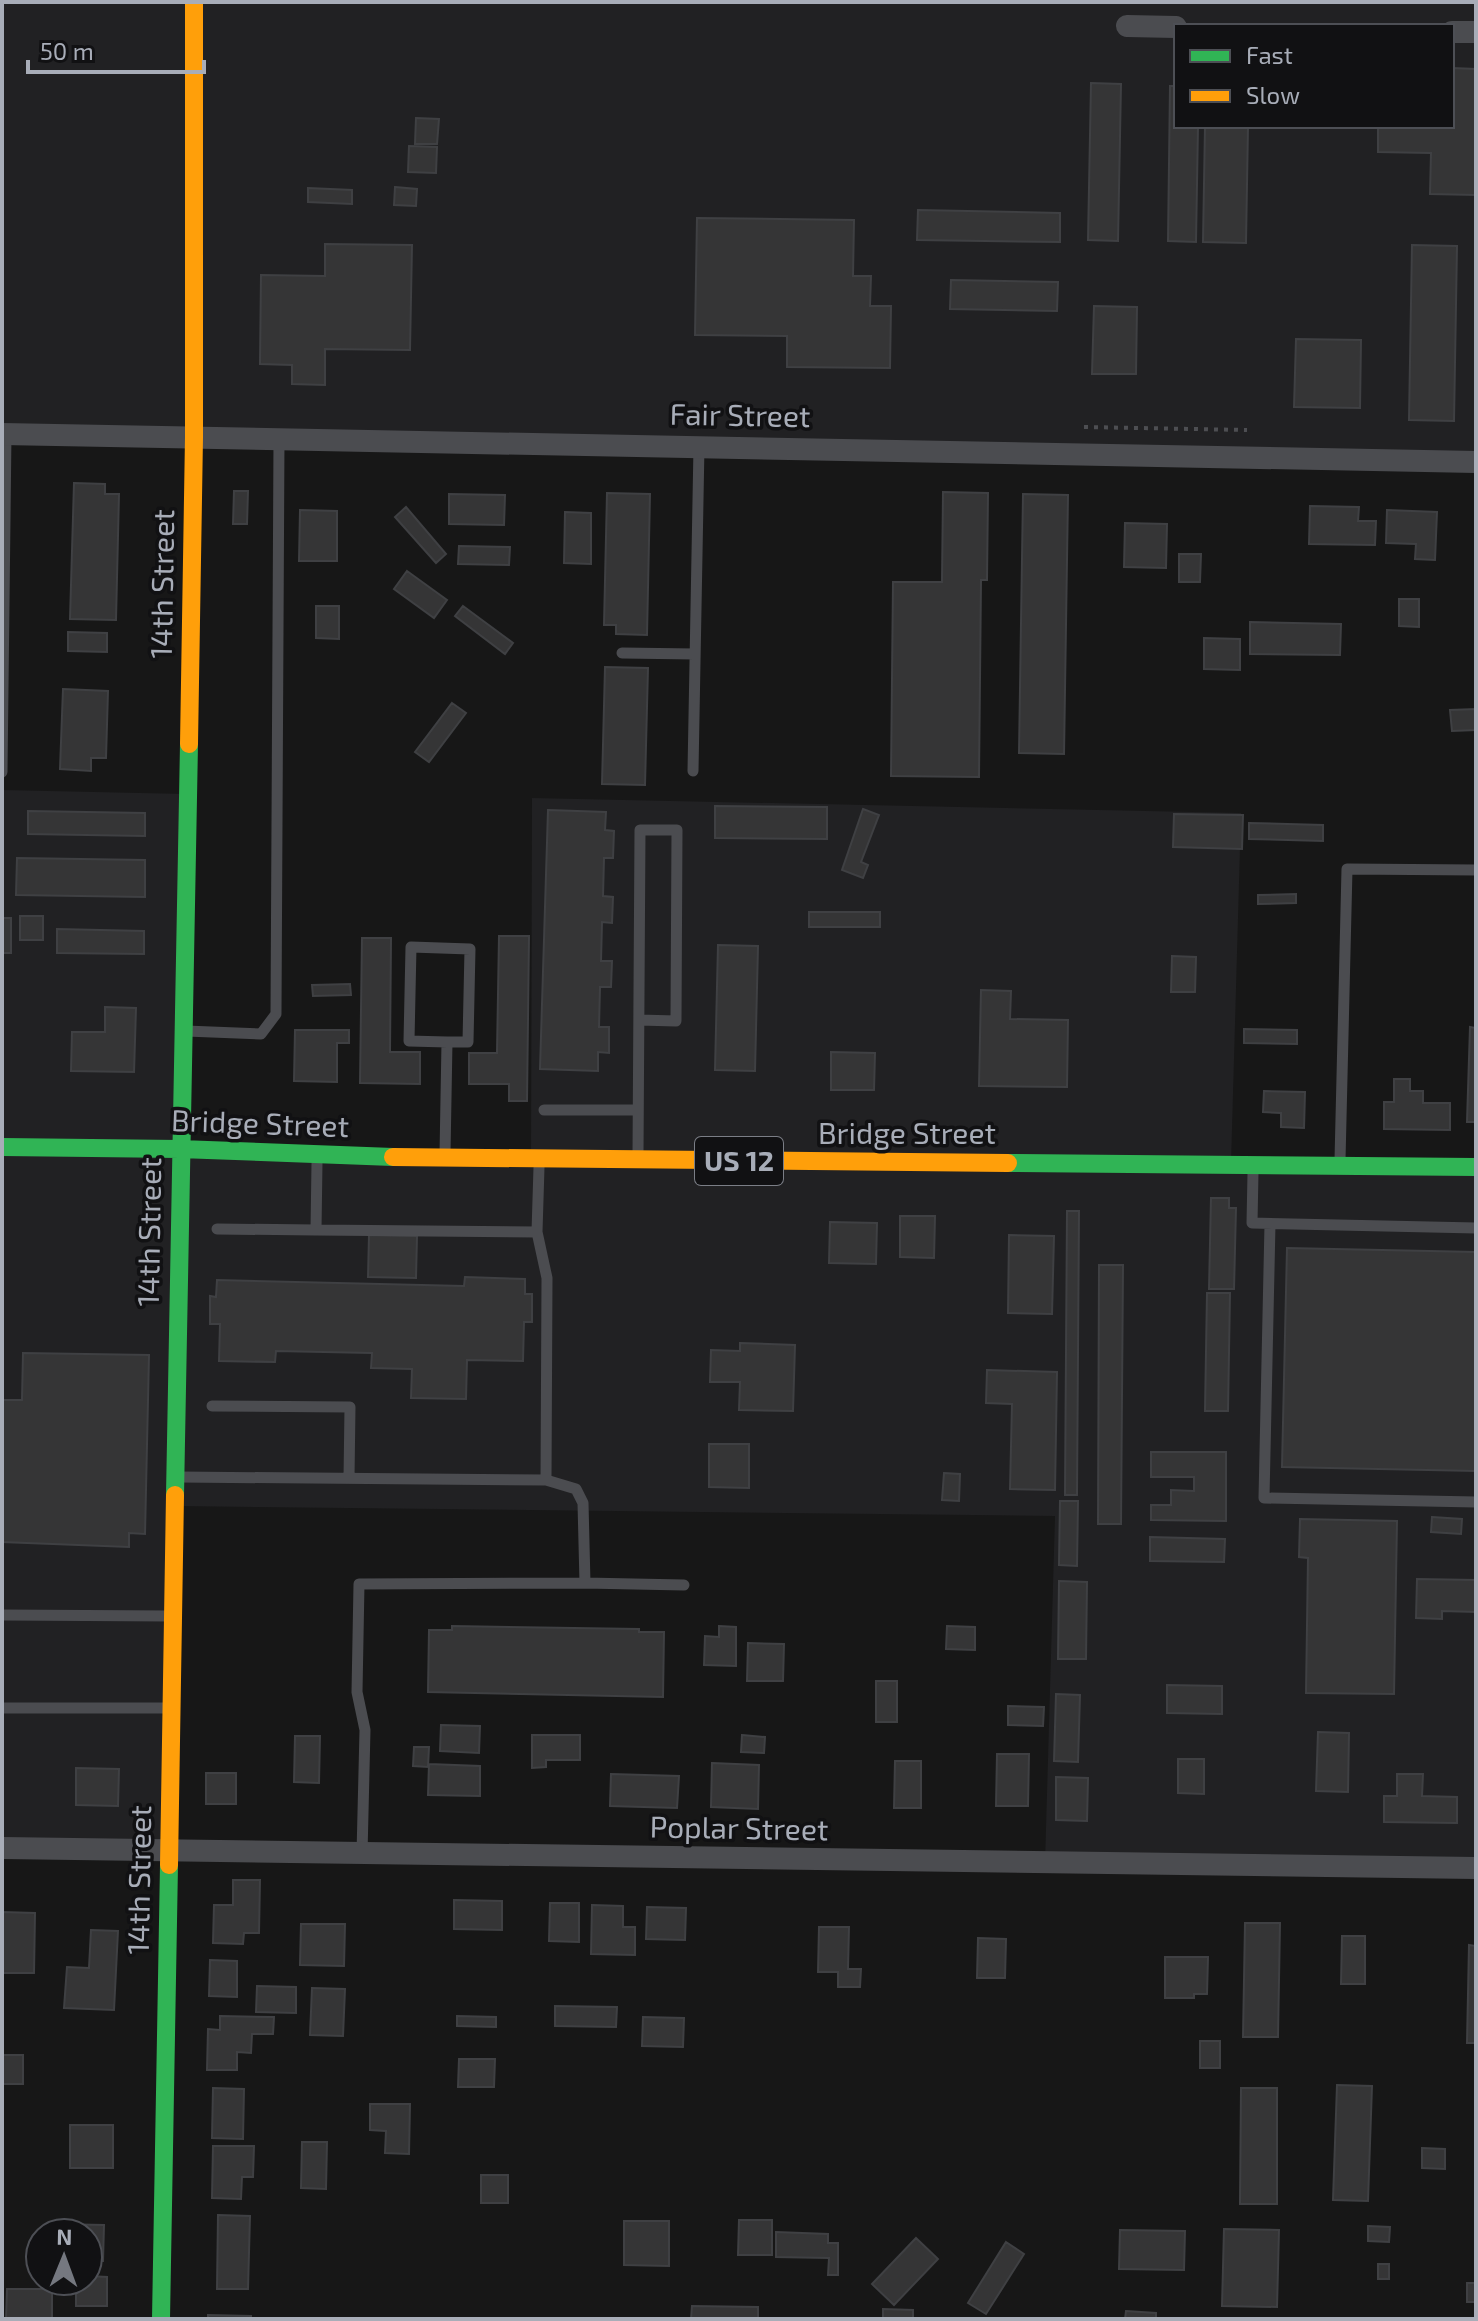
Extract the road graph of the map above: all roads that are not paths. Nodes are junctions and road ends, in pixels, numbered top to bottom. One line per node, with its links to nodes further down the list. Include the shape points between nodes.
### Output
1 (194, 2): 7 (main road, 14th Street)
2 (1127, 26): 3 (street)
3 (1174, 27)
4 (1454, 32): 5 (street)
5 (1476, 32)
6 (4, 434): 7 (street, Fair Street); 14 (lane)
7 (194, 437): 8 (street, Fair Street); 17 (main road, 14th Street)
8 (279, 439): 9 (street, Fair Street); 17 (lane, via 276,1014 261,1034)
9 (699, 445): 10 (street, Fair Street); 12 (lane)
10 (1476, 462)
11 (622, 653): 12 (lane)
12 (695, 654): 13 (lane)
13 (693, 771)
14 (2, 772)
15 (1476, 870): 28 (lane, via 1347,869)
16 (639, 1020): 16 (lane, via 640,830 677,830 676,1021); 20 (lane)
17 (182, 1031): 22 (main road, 14th Street)
18 (447, 1042): 18 (lane, via 468,1042 470,949 411,947 409,1041); 24 (lane)
19 (544, 1110): 20 (lane)
20 (638, 1110): 26 (lane)
21 (2, 1147): 22 (main road, Bridge Street / US 12)
22 (180, 1149): 23 (main road, Bridge Street / US 12); 36 (main road, 14th Street)
23 (317, 1154): 24 (main road, Bridge Street / US 12); 33 (lane)
24 (445, 1159): 25 (main road, Bridge Street / US 12)
25 (539, 1159): 26 (main road, Bridge Street / US 12); 34 (lane)
26 (638, 1160): 27 (main road, Bridge Street / US 12)
27 (1253, 1164): 28 (main road, Bridge Street / US 12); 30 (lane, via 1252,1223)
28 (1340, 1165): 29 (main road, Bridge Street / US 12)
29 (1476, 1167)
30 (1270, 1224): 31 (lane); 39 (lane, via 1264,1498)
31 (1476, 1228)
32 (217, 1229): 33 (lane)
33 (316, 1230): 34 (lane)
34 (537, 1232): 38 (lane, via 547,1278)
35 (212, 1406): 37 (lane, via 350,1407)
36 (175, 1477): 37 (lane); 43 (main road, 14th Street)
37 (349, 1478): 38 (lane)
38 (546, 1480): 40 (lane, via 576,1489 583,1503)
39 (1476, 1502)
40 (585, 1583): 41 (lane); 48 (lane, via 359,1584 357,1692 365,1730)
41 (684, 1585)
42 (2, 1615): 43 (lane)
43 (174, 1616): 45 (main road, 14th Street)
44 (2, 1708): 45 (lane)
45 (173, 1708): 47 (main road, 14th Street)
46 (2, 1848): 47 (street, Poplar Street)
47 (169, 1851): 48 (street, Poplar Street); 50 (main road, 14th Street)
48 (362, 1854): 49 (street, Poplar Street)
49 (1476, 1868)
50 (161, 2319)

